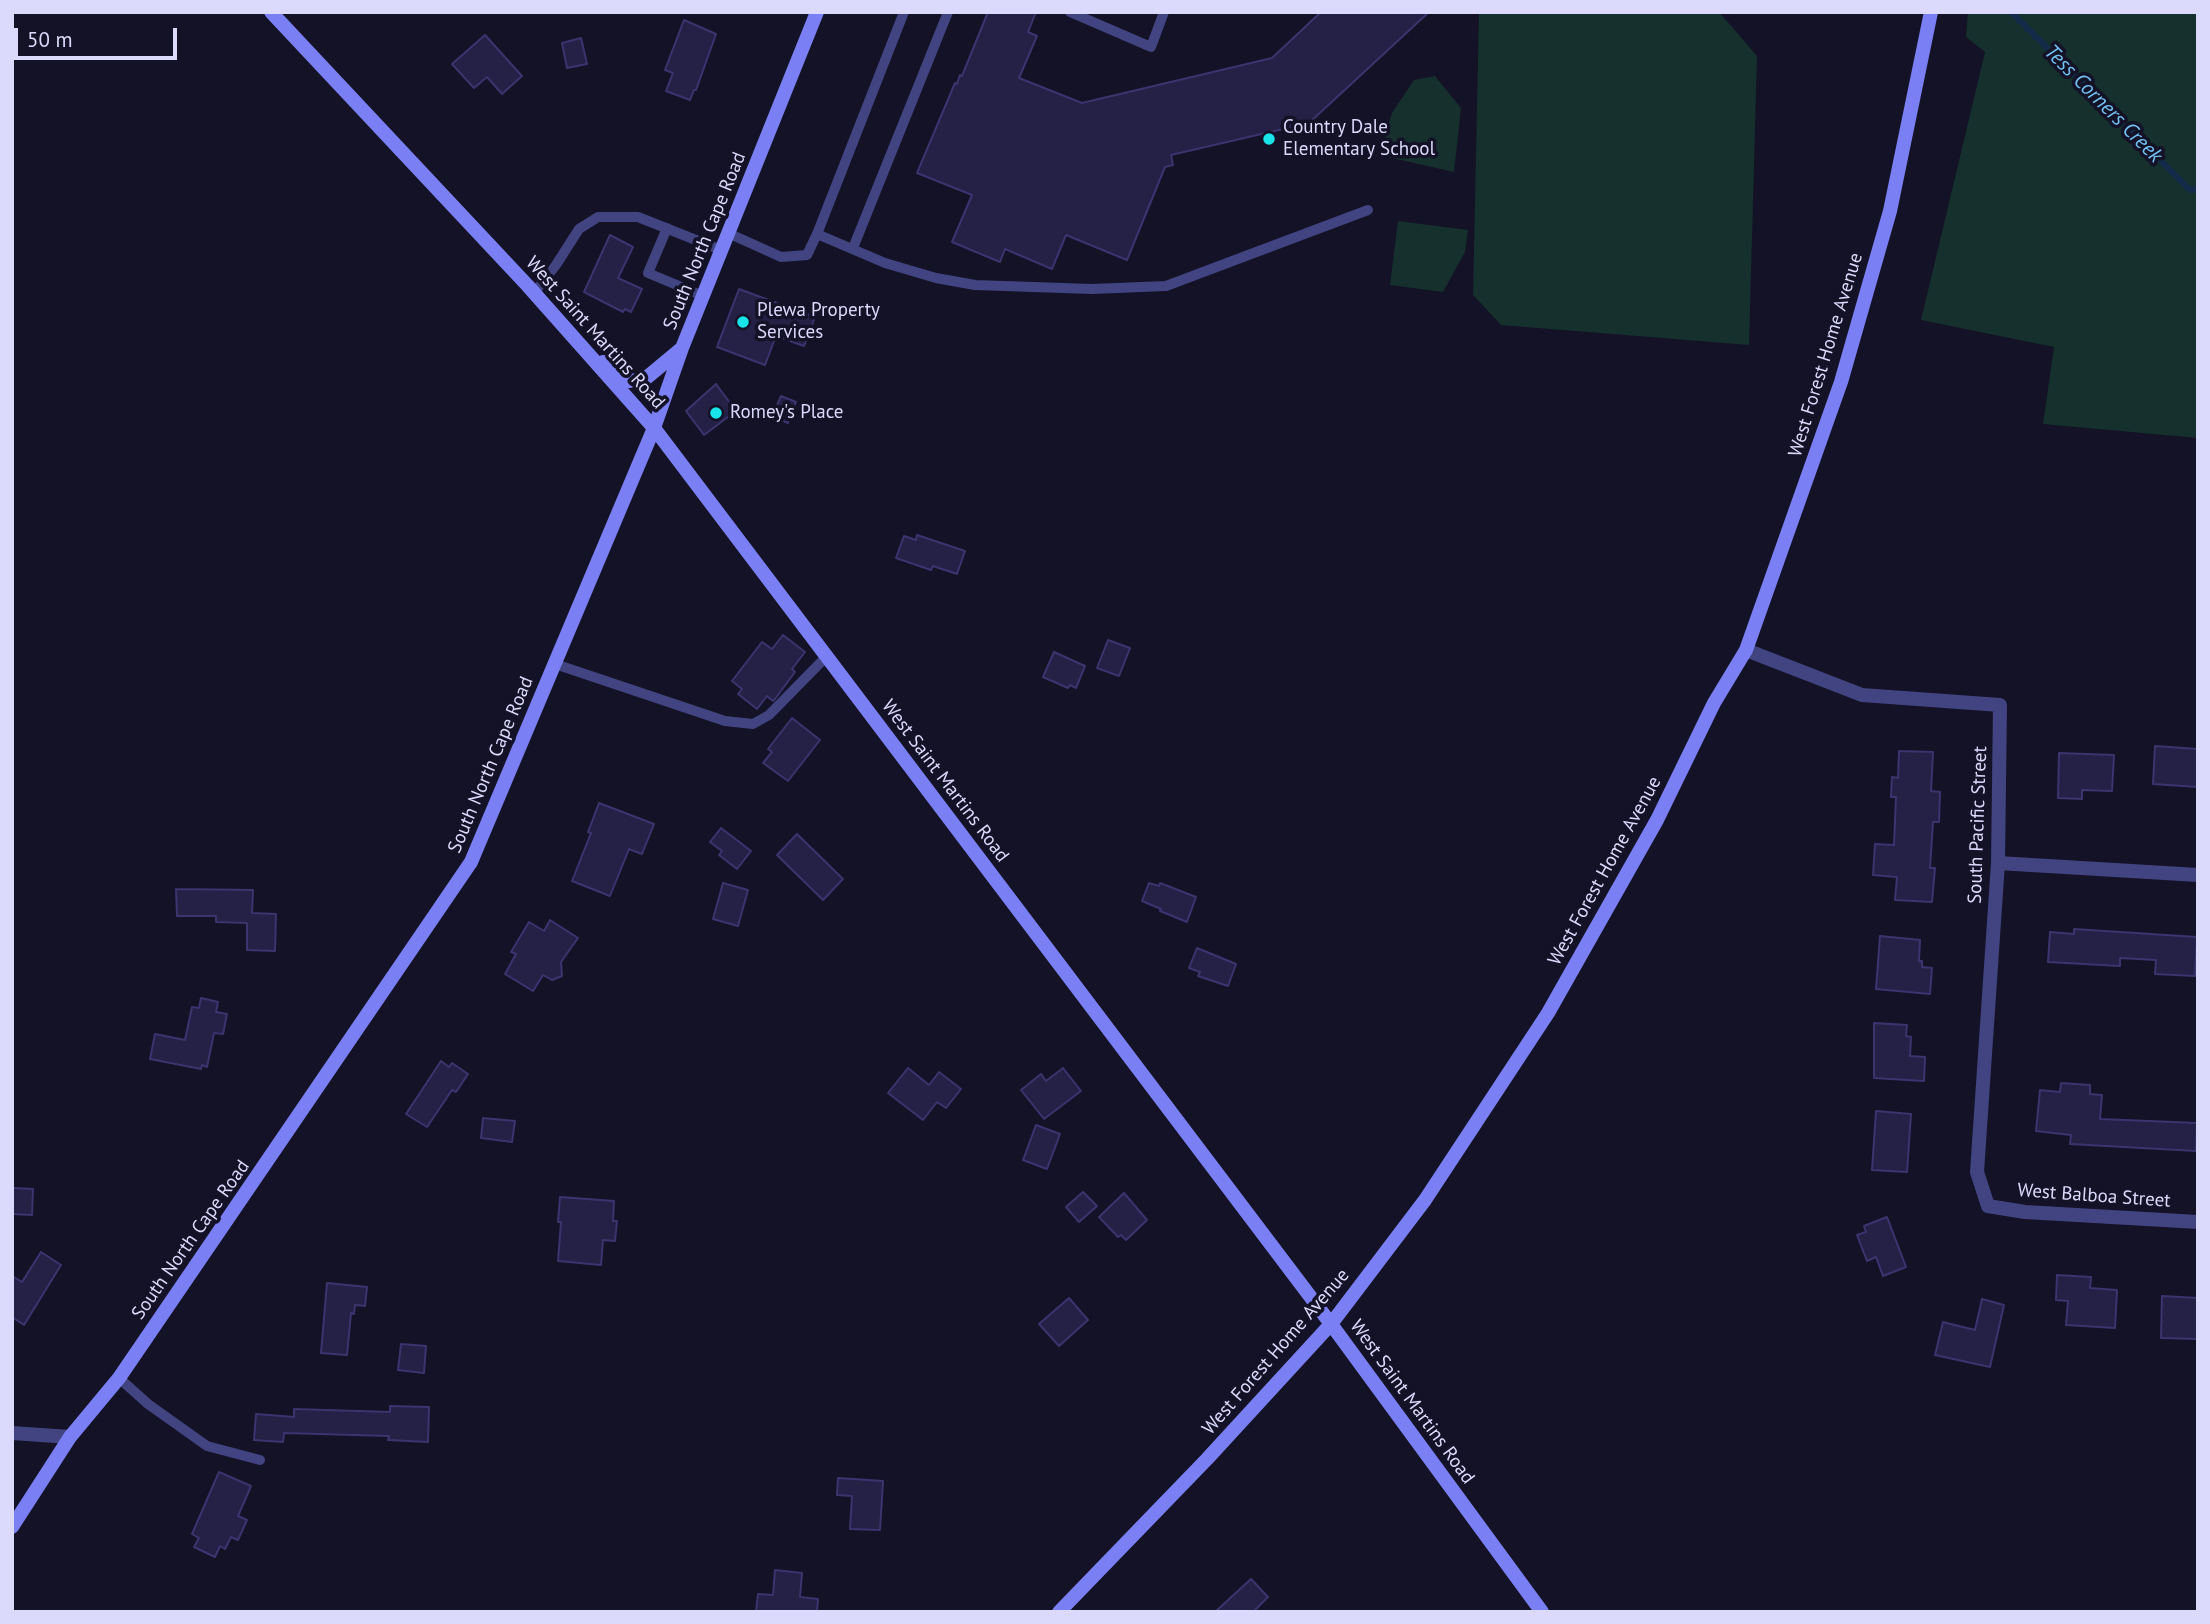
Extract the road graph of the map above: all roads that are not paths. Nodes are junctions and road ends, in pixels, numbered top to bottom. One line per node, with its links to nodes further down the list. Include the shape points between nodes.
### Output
1 (271, 12): 14 (street, West Saint Martins Road)
2 (817, 12): 10 (street, South North Cape Road)
3 (904, 12): 11 (lane)
4 (948, 12): 12 (lane)
5 (1070, 12): 6 (lane, via 1151,47)
6 (1164, 12)
7 (1931, 12): 19 (street, West Forest Home Avenue, via 1890,211 1845,369)
8 (1368, 210): 12 (lane, via 1166,286 975,285 898,267)
9 (667, 228): 13 (lane); 14 (lane, via 638,216 598,217 579,229); 15 (lane, via 648,273)
10 (728, 233): 11 (lane, via 781,257 807,255); 13 (street, South North Cape Road)
11 (817, 234): 12 (lane)
12 (853, 248)
13 (721, 250): 15 (street, South North Cape Road)
14 (534, 293): 16 (street, West Saint Martins Road)
15 (703, 296): 17 (street, South North Cape Road)
16 (580, 345): 17 (street, via 629,381 645,379); 18 (street, West Saint Martins Road)
17 (682, 348): 18 (street, South North Cape Road)
18 (654, 428): 20 (street, West Saint Martins Road); 21 (street, South North Cape Road)
19 (1746, 650): 22 (street, South Pacific Street, via 1861,695 2000,705); 26 (street, West Forest Home Avenue, via 1548,1013 1424,1200)
20 (826, 657): 21 (lane, via 769,715 753,724 725,721); 26 (street, West Saint Martins Road)
21 (555, 664): 27 (street, South North Cape Road, via 471,862)
22 (1998, 863): 23 (street); 24 (street, South Pacific Street, via 1977,1172)
23 (2198, 875)
24 (1988, 1206): 25 (street, West Balboa Street)
25 (2198, 1222)
26 (1331, 1324): 32 (street, West Saint Martins Road); 33 (street, West Forest Home Avenue)
27 (119, 1378): 29 (street, South North Cape Road); 30 (lane, via 207,1446)
28 (12, 1433): 29 (street)
29 (70, 1437): 31 (street, South North Cape Road)
30 (260, 1460)
31 (12, 1527)
32 (1539, 1611)
33 (1059, 1612)

